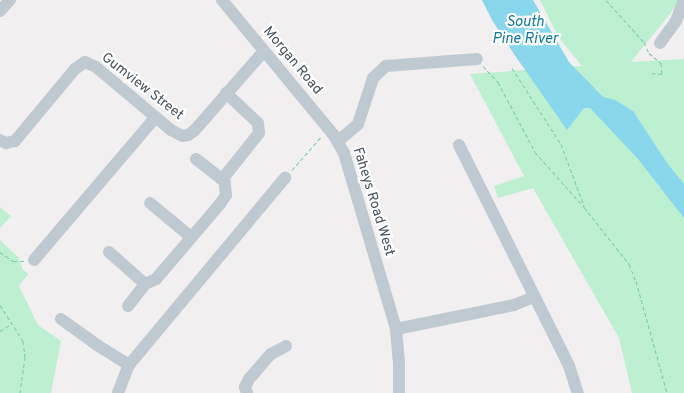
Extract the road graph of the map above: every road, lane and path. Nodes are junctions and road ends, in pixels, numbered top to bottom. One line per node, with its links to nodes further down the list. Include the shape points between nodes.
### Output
1 (10, 0): 5 (street)
2 (222, 0): 7 (street, Morgan Road)
3 (606, 0): 10 (path, via 661,63 662,74)
4 (684, 0): 6 (street, via 673,27)
5 (0, 11)
6 (660, 43)
7 (264, 51): 11 (street, Gumview Street); 15 (street, Morgan Road)
8 (477, 59): 15 (street, Faheys Road West, via 386,66 373,78 358,124); 21 (path, via 498,82 535,152)
9 (512, 68): 21 (path, via 561,144)
10 (649, 73)
11 (226, 94): 12 (street, Gumview Street, via 188,135 177,134); 18 (street, via 258,123 260,130)
12 (155, 118): 14 (street, Gumview Street, via 96,66 85,62 75,69 16,141 6,143); 25 (street)
13 (322, 132): 19 (path)
14 (0, 140)
15 (338, 140): 32 (street, Faheys Road West)
16 (458, 145): 27 (street)
17 (196, 159): 18 (street, via 220,178)
18 (224, 177): 22 (street, via 226,195)
19 (285, 178): 35 (street)
20 (150, 203): 22 (street)
21 (584, 207): 41 (path, via 629,264)
22 (191, 237): 26 (street, via 156,280)
23 (0, 252): 25 (path, via 16,262)
24 (109, 252): 26 (street)
25 (34, 260)
26 (145, 284): 29 (street)
27 (534, 297): 32 (street, via 514,305); 40 (street)
28 (0, 305): 31 (path)
29 (128, 306)
30 (60, 319): 35 (street)
31 (12, 324): 33 (path); 36 (path, via 23,342 25,357)
32 (396, 329): 39 (street, Faheys Road West)
33 (0, 331)
34 (286, 346): 38 (street, via 271,354 249,379)
35 (129, 365): 37 (street)
36 (20, 393)
37 (118, 393)
38 (247, 393)
39 (399, 393)
40 (578, 393)
41 (667, 393)

